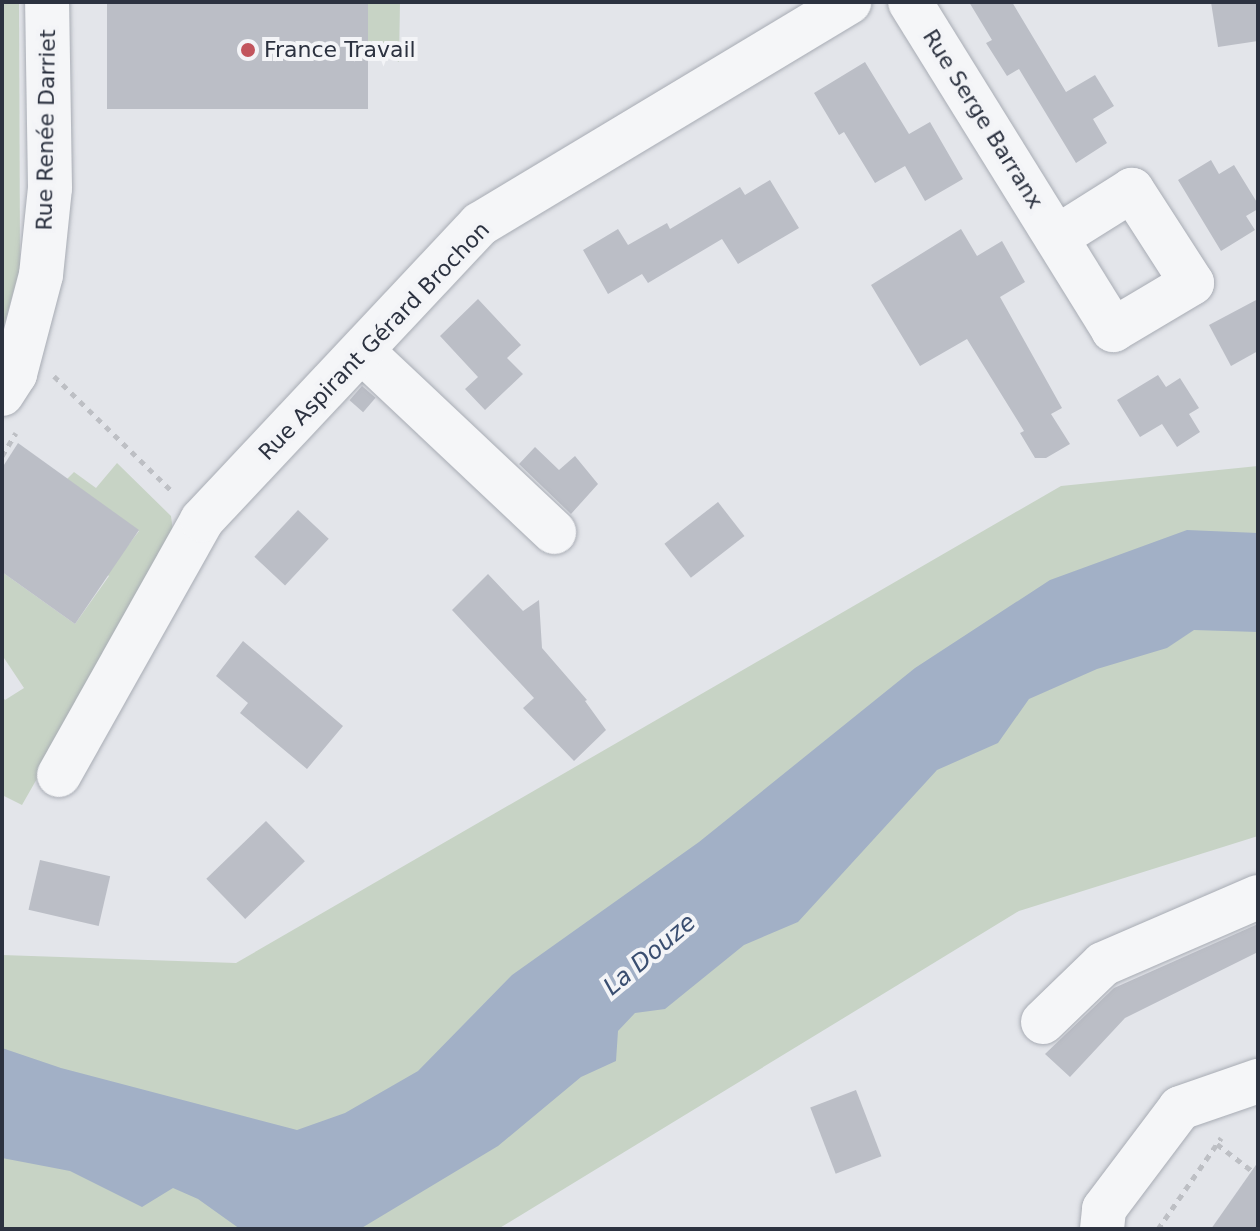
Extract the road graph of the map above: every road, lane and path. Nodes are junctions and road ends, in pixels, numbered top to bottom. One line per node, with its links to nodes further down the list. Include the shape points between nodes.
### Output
1 (47, 2): 6 (street, Rue Renée Darriet, via 50,188 41,275)
2 (849, 2): 5 (street, Rue Aspirant Gérard Brochon, via 480,224)
3 (910, 2): 4 (street, Rue Serge Barranx)
4 (1057, 237)
5 (362, 351): 7 (street, Rue Aspirant Gérard Brochon); 8 (street)
6 (21, 379): 7 (path)
7 (202, 520): 9 (street, Rue Aspirant Gérard Brochon)
8 (554, 532)
9 (59, 775)
10 (1258, 897): 11 (street, via 1103,964)
11 (1043, 1022)
12 (1258, 1081): 16 (street, via 1180,1108 1104,1209)
13 (1225, 1132): 14 (path)
14 (1217, 1144): 15 (path); 17 (path)
15 (1252, 1171)
16 (1102, 1229)
17 (1158, 1229)

